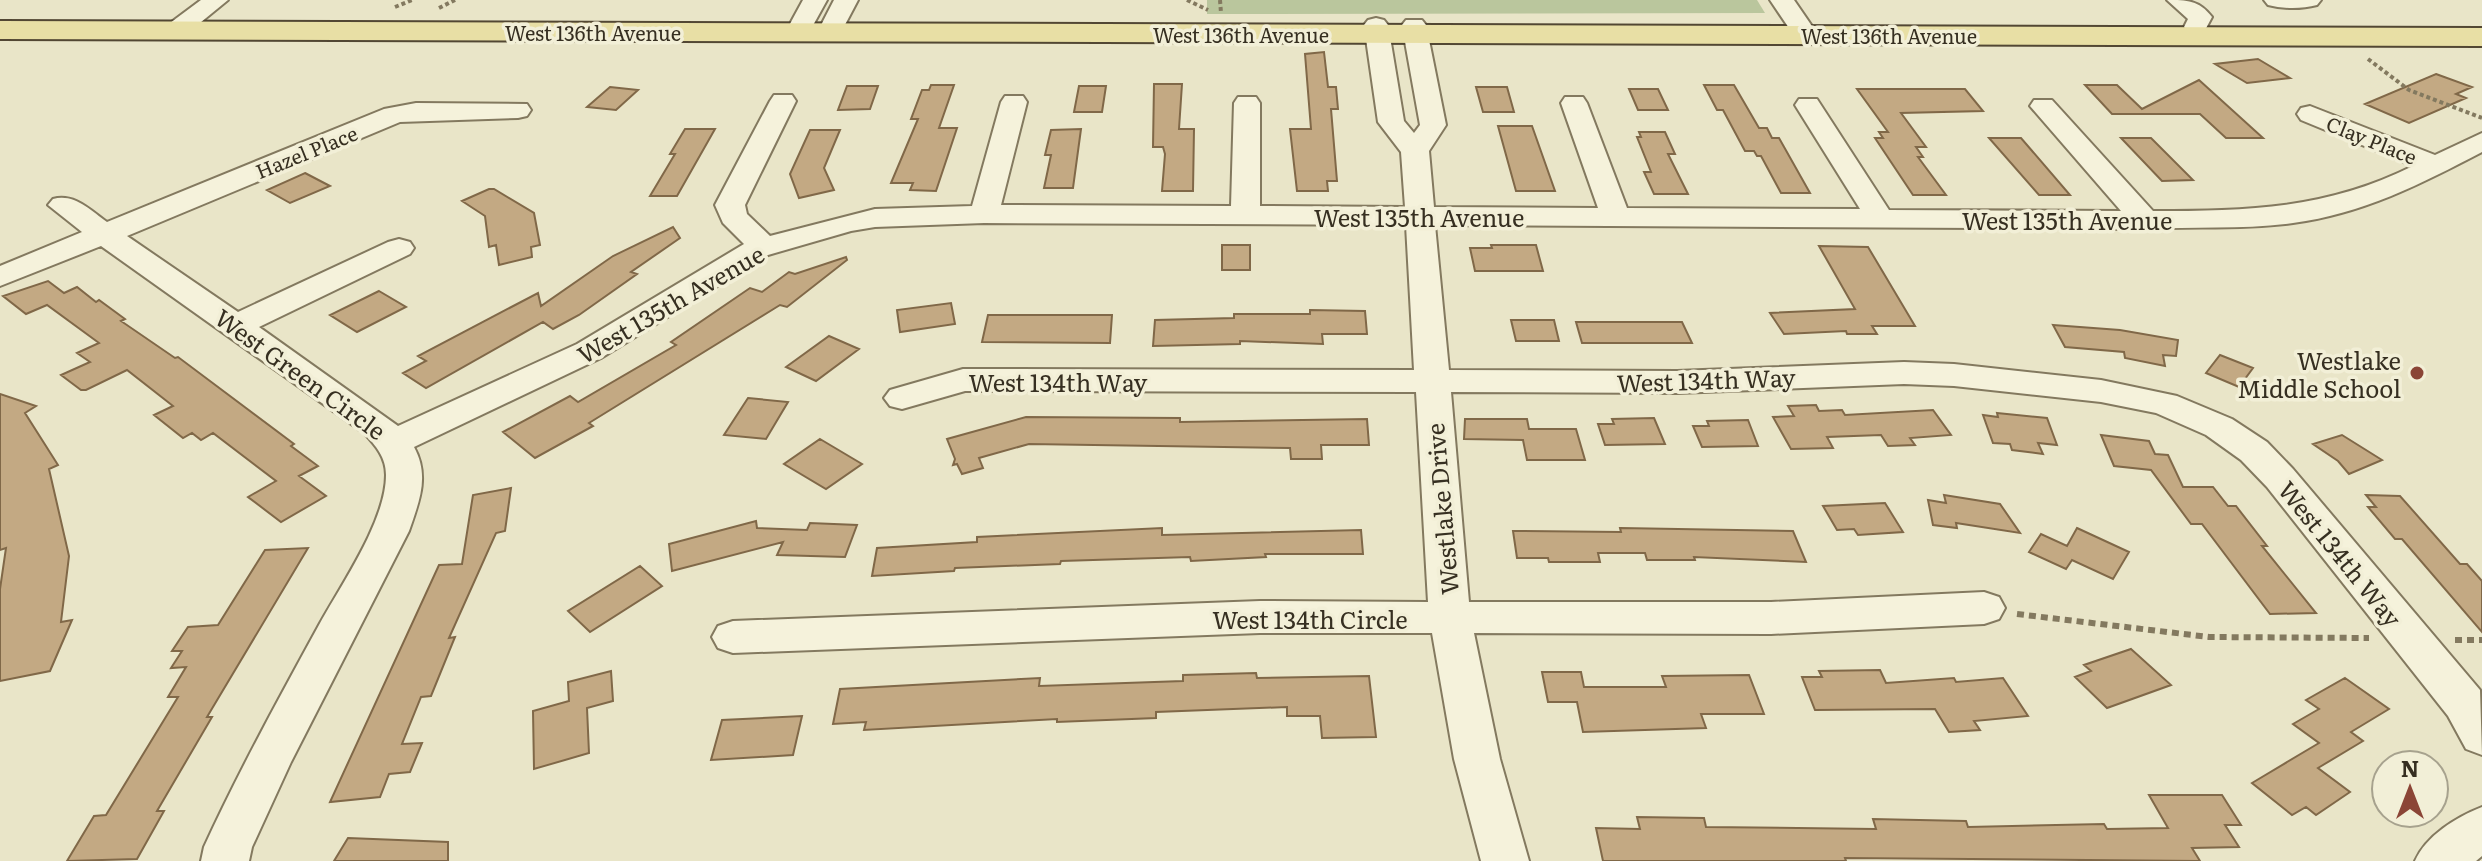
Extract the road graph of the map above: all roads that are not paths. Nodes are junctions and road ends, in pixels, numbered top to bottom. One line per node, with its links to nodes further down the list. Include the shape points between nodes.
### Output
1 (216, 0): 8 (street)
2 (1782, 0): 13 (street)
3 (2179, 0): 14 (street, via 2200,17)
4 (2276, 0): 5 (street)
5 (2309, 0)
6 (820, 18): 8 (main road, West 136th Avenue); 11 (main road, West 136th Avenue)
7 (0, 20): 8 (main road, West 136th Avenue)
8 (169, 21): 10 (main road, West 136th Avenue)
9 (2482, 27): 14 (main road, West 136th Avenue)
10 (0, 30)
11 (1377, 30): 12 (main road, West 136th Avenue); 25 (street, via 1391,122)
12 (1414, 30): 13 (main road, West 136th Avenue); 25 (street, Westlake Drive, via 1433,125)
13 (1802, 30): 14 (main road, West 136th Avenue)
14 (2188, 32): 15 (main road, West 136th Avenue)
15 (2482, 37)
16 (783, 101): 35 (street, via 730,205 733,217)
17 (1014, 102): 28 (street)
18 (1247, 103): 29 (street)
19 (1574, 103): 31 (street)
20 (1808, 105): 32 (street)
21 (2043, 106): 33 (street)
22 (518, 110): 34 (street, Hazel Place, via 393,115)
23 (2310, 114): 26 (street, Clay Place)
24 (2481, 136): 26 (street, West 135th Avenue)
25 (1415, 151): 30 (street, Westlake Drive)
26 (2434, 164): 33 (street, West 135th Avenue, via 2373,194 2312,212)
27 (63, 205): 34 (street, West Green Circle)
28 (984, 214): 29 (street, West 135th Avenue); 35 (street, West 135th Avenue, via 875,218)
29 (1245, 215): 30 (street, West 135th Avenue)
30 (1419, 216): 31 (street, West 135th Avenue); 39 (street, Westlake Drive)
31 (1616, 217): 32 (street, West 135th Avenue)
32 (1880, 218): 33 (street, West 135th Avenue)
33 (2145, 220)
34 (103, 235): 37 (street, Hazel Place); 38 (street, West Green Circle)
35 (764, 247): 41 (street, West 135th Avenue, via 589,351)
36 (399, 248): 38 (street)
37 (0, 277)
38 (237, 325): 41 (street, West Green Circle)
39 (1431, 382): 40 (street, West 134th Way, via 963,380); 43 (street, Westlake Drive); 45 (street, West 134th Way, via 1677,382 1904,373 2101,391 2165,404 2219,427 2254,451 2464,703)
40 (902, 398)
41 (394, 442): 47 (street, West Green Circle, via 405,468 398,509 270,759)
42 (1984, 608): 43 (street, West 134th Circle, via 1771,618)
43 (1450, 618): 44 (street, West 134th Circle, via 1244,618); 48 (street, Westlake Drive, via 1477,759)
44 (733, 637)
45 (2482, 736)
46 (2482, 828): 49 (street)
47 (225, 861)
48 (1505, 861)
49 (2439, 861)

